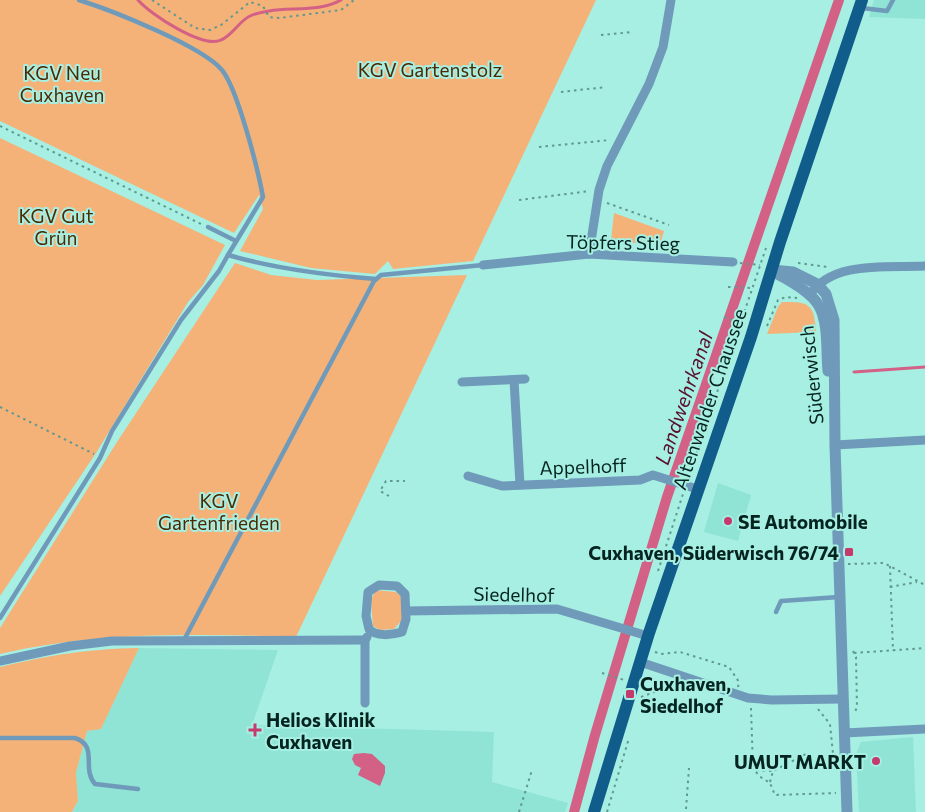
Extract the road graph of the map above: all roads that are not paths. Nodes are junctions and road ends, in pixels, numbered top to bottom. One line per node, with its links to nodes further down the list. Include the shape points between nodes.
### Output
1 (79, 0): 6 (lane, via 134,20 199,53 222,70 234,92 263,197)
2 (671, 0): 7 (street, via 663,46 647,90 608,166 600,190)
3 (893, 0): 4 (lane, via 888,11)
4 (862, 4): 12 (main road, Altenwalder Chaussee)
5 (208, 227): 6 (lane)
6 (236, 241): 8 (lane)
7 (589, 254): 9 (street, Töpfers Stieg); 10 (street, Töpfers Stieg)
8 (228, 255): 13 (lane, via 328,276); 27 (lane, via 181,320)
9 (736, 263)
10 (483, 265): 13 (lane, via 380,275)
11 (925, 266): 14 (street, via 840,271)
12 (772, 270): 14 (street, via 793,272); 15 (street, Süderwisch); 23 (main road, Altenwalder Chaussee, via 751,337)
13 (376, 279): 29 (lane)
14 (817, 284): 15 (street); 20 (street, Süderwisch, via 826,294 834,320)
15 (810, 295): 20 (street, Süderwisch, via 819,304 823,316)
16 (525, 379): 17 (street)
17 (514, 380): 18 (street); 22 (street)
18 (462, 382)
19 (925, 440): 20 (street)
20 (835, 445): 24 (street, Süderwisch)
21 (468, 476): 22 (street, Appelhoff, via 502,486)
22 (520, 485): 23 (street, Appelhoff, via 640,480 653,475)
23 (687, 486): 31 (main road, Altenwalder Chaussee)
24 (840, 597): 26 (lane, via 781,600); 34 (street, Süderwisch)
25 (406, 611): 28 (street, via 402,632 383,634); 28 (street, via 406,594 402,588 389,585 374,588 366,599 366,616); 31 (street, Siedelhof, via 558,609)
26 (776, 612)
27 (0, 618)
28 (371, 631): 30 (street)
29 (184, 640): 30 (street); 32 (street, via 87,644)
30 (365, 640): 35 (street)
31 (653, 640): 33 (main road, Altenwalder Chaussee)
32 (0, 661)
33 (645, 664): 34 (street, via 751,698); 40 (main road, Altenwalder Chaussee)
34 (843, 699): 37 (street, Süderwisch)
35 (365, 703)
36 (925, 729): 37 (street)
37 (844, 733): 41 (street, Süderwisch)
38 (0, 738): 39 (lane, via 75,738 88,748 88,776 95,784)
39 (138, 789)
40 (594, 812)
41 (847, 812)

